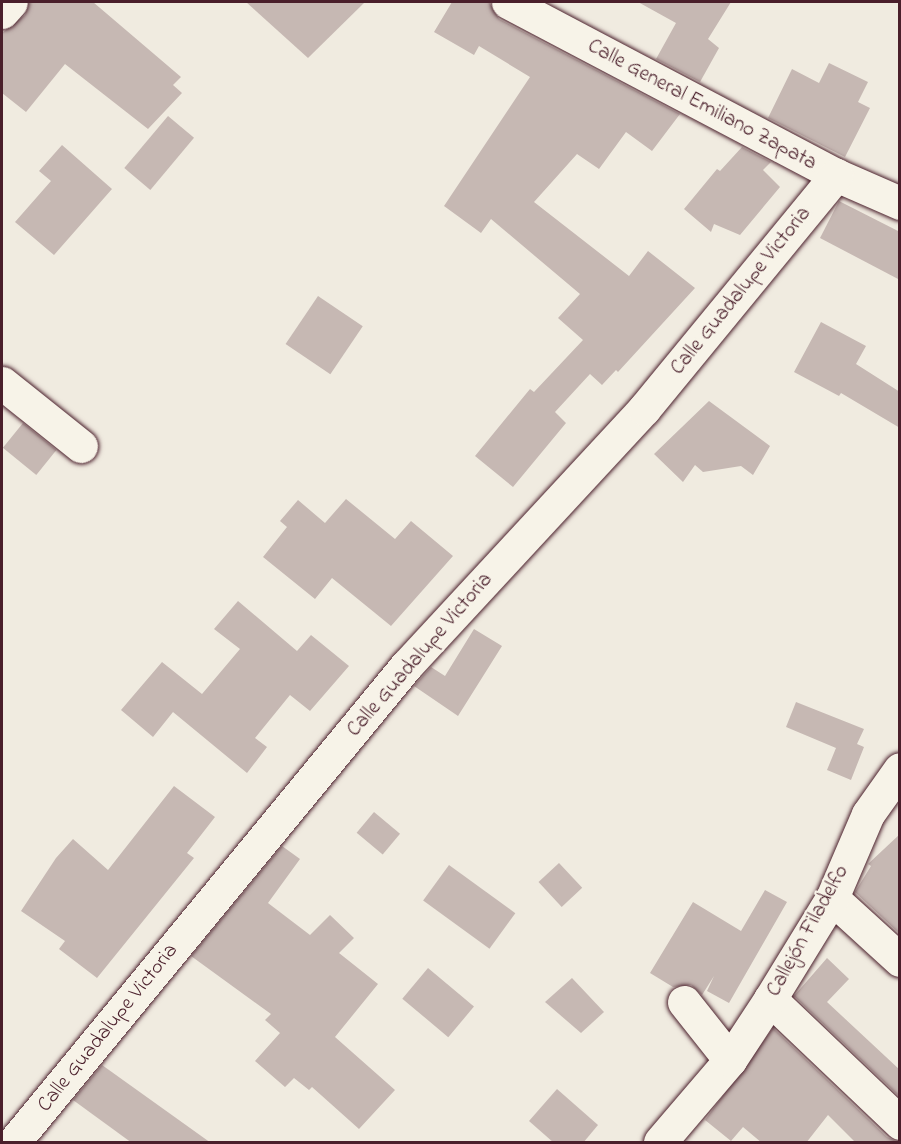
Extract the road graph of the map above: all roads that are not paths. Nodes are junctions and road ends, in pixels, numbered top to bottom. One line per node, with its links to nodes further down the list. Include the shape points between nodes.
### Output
1 (11, 2): 3 (street)
2 (508, 2): 4 (street, Calle General Emiliano Zapata)
3 (2, 12)
4 (836, 176): 5 (street, Calle General Emiliano Zapata); 15 (street, Calle Guadalupe Victoria, via 644,410 406,666)
5 (900, 203)
6 (2, 382): 7 (street)
7 (81, 446)
8 (900, 769): 9 (street, Callejón Filadelfo, via 868,814)
9 (832, 898): 10 (street); 11 (street, Callejón Filadelfo)
10 (900, 960)
11 (770, 999): 13 (street, Callejón Filadelfo); 14 (street)
12 (684, 1002): 13 (street)
13 (730, 1060): 16 (street, Callejón Filadelfo)
14 (900, 1123)
15 (14, 1143)
16 (660, 1143)

